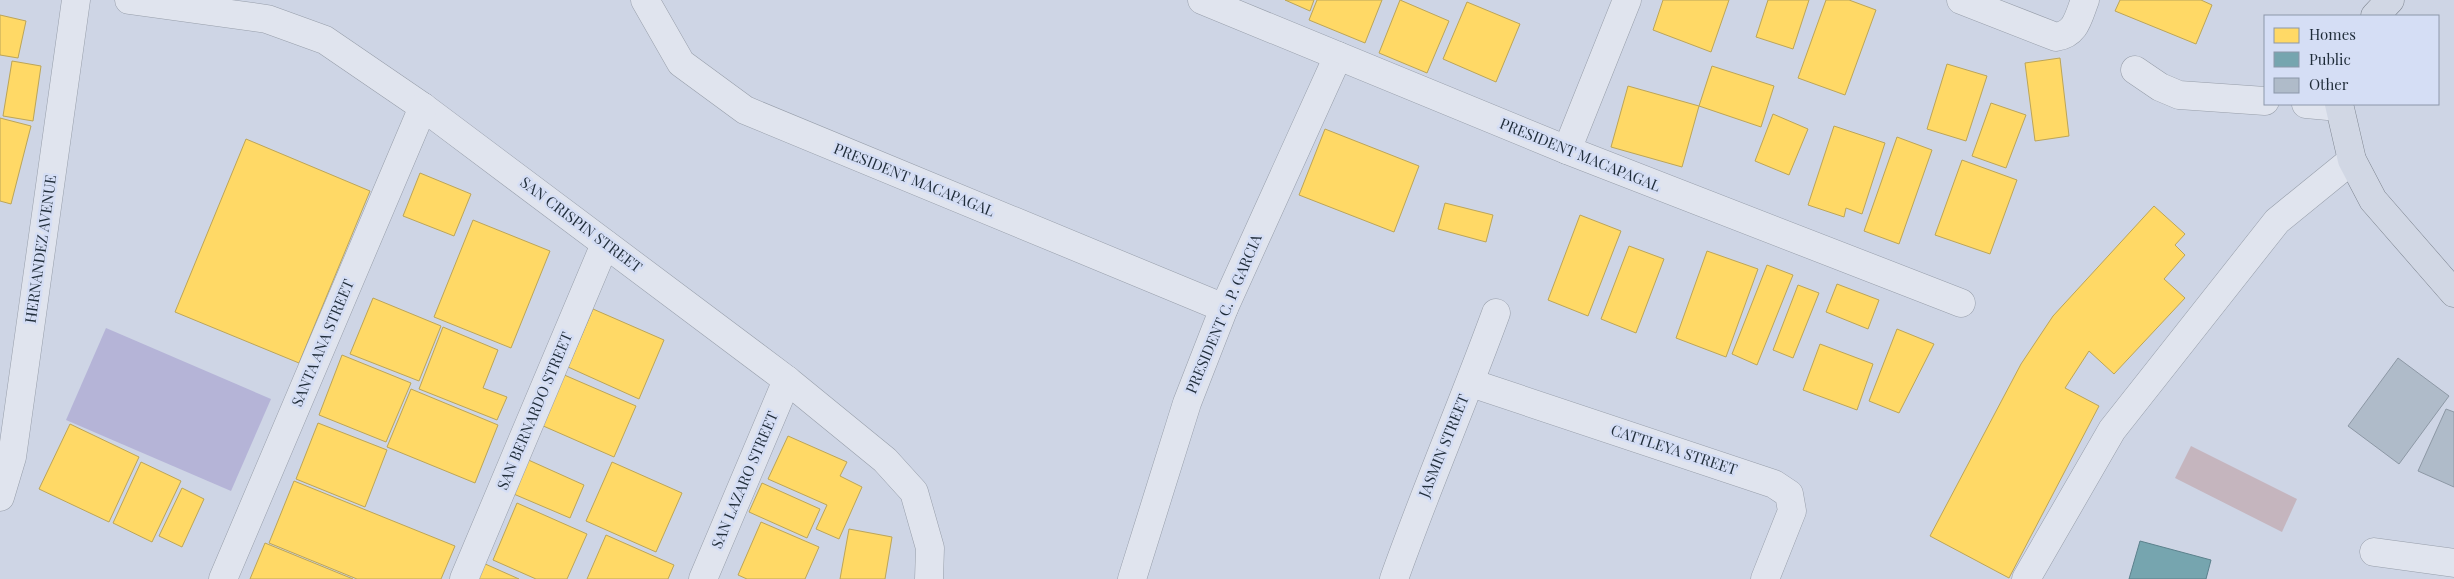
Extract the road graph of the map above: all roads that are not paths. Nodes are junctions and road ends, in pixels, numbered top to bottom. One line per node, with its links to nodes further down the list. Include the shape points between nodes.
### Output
1 (76, 0): 25 (street, HERNANDEZ AVENUE, via 12,457)
2 (129, 0): 15 (street, SAN CRISPIN STREET, via 267,19 326,40)
3 (645, 0): 21 (street, PRESIDENT MACAPAGAL, via 681,63 745,110)
4 (1202, 0): 10 (street, PRESIDENT MACAPAGAL)
5 (1627, 0): 16 (street)
6 (1961, 0): 7 (street, via 2056,37 2066,36 2073,30)
7 (2085, 0)
8 (2390, 0): 9 (main road)
9 (2376, 15)
10 (1338, 56): 16 (street, PRESIDENT MACAPAGAL); 21 (street, PRESIDENT C. P. GARCIA)
11 (2135, 70): 12 (street, via 2179,95)
12 (2264, 101)
13 (2322, 105): 14 (street)
14 (2339, 106): 17 (main road)
15 (423, 107): 18 (street, SAN CRISPIN STREET); 28 (street, SANTA ANA STREET)
16 (1567, 150): 20 (street, PRESIDENT MACAPAGAL)
17 (2352, 160): 19 (main road, via 2373,200); 35 (street, via 2277,221 2112,430)
18 (605, 244): 23 (street, SAN CRISPIN STREET); 29 (street, SAN BERNARDO STREET)
19 (2453, 288)
20 (1961, 303)
21 (1224, 308): 32 (street, PRESIDENT C. P. GARCIA, via 1187,403)
22 (1496, 313): 24 (street, JASMIN STREET)
23 (787, 380): 30 (street, SAN LAZARO STREET); 31 (street, SAN CRISPIN STREET, via 885,460 914,492 930,548)
24 (1470, 383): 33 (street, JASMIN STREET, via 1424,494); 34 (street, CATTLEYA STREET, via 1774,484 1789,494 1792,511)
25 (0, 496)
26 (2374, 552): 27 (street)
27 (2454, 563)
28 (223, 579)
29 (464, 579)
30 (703, 579)
31 (930, 579)
32 (1132, 579)
33 (1394, 579)
34 (1765, 579)
35 (2026, 579)

